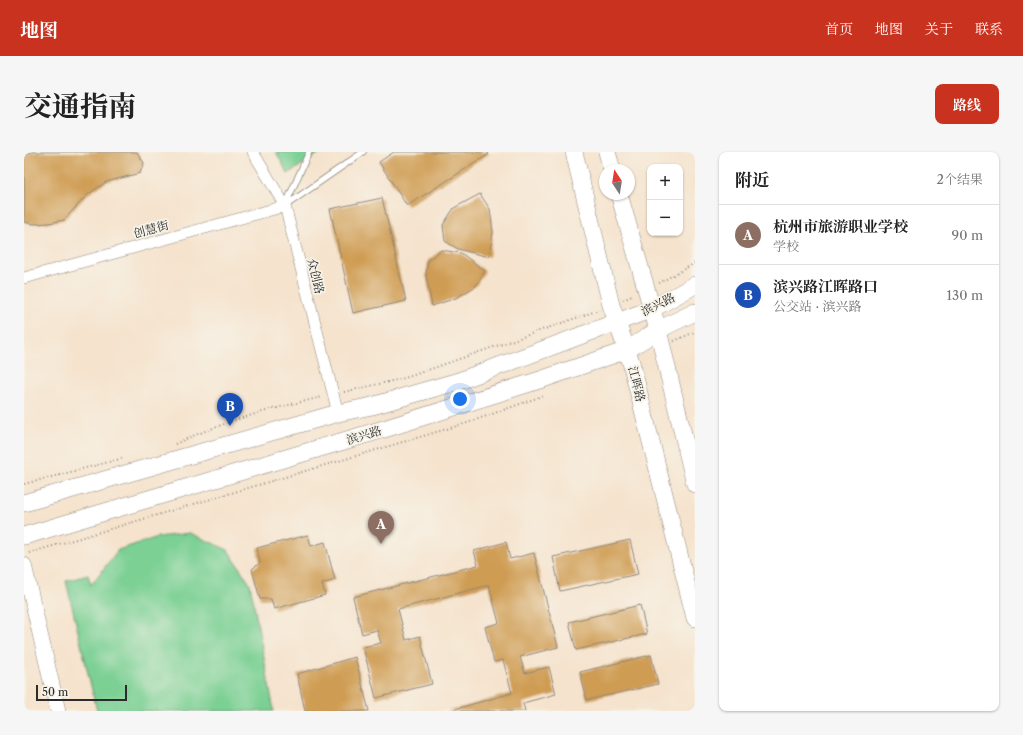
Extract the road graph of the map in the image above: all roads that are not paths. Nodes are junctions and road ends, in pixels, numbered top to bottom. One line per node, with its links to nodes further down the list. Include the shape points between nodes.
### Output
1 (253, 152): 8 (street, 众创路)
2 (309, 152): 8 (lane)
3 (363, 152): 8 (lane)
4 (574, 152): 13 (main road, 江晖路)
5 (607, 152): 6 (main road)
6 (610, 164)
7 (621, 200): 11 (main road)
8 (285, 206): 9 (street, 创慧街); 16 (street, 众创路)
9 (24, 278)
10 (695, 285): 11 (main road, 滨兴路)
11 (652, 310): 13 (main road, 滨兴路); 14 (main road)
12 (695, 312): 14 (main road, 滨兴路)
13 (617, 322): 15 (main road, 江晖路); 16 (main road, 滨兴路, via 458,381)
14 (658, 330): 15 (main road, 滨兴路); 17 (main road)
15 (627, 350): 19 (main road, 滨兴路, via 391,427); 21 (main road, 江晖路)
16 (338, 413): 18 (main road, 滨兴路)
17 (695, 484)
18 (24, 503)
19 (24, 536)
20 (24, 565): 22 (street)
21 (695, 618)
22 (58, 711)

